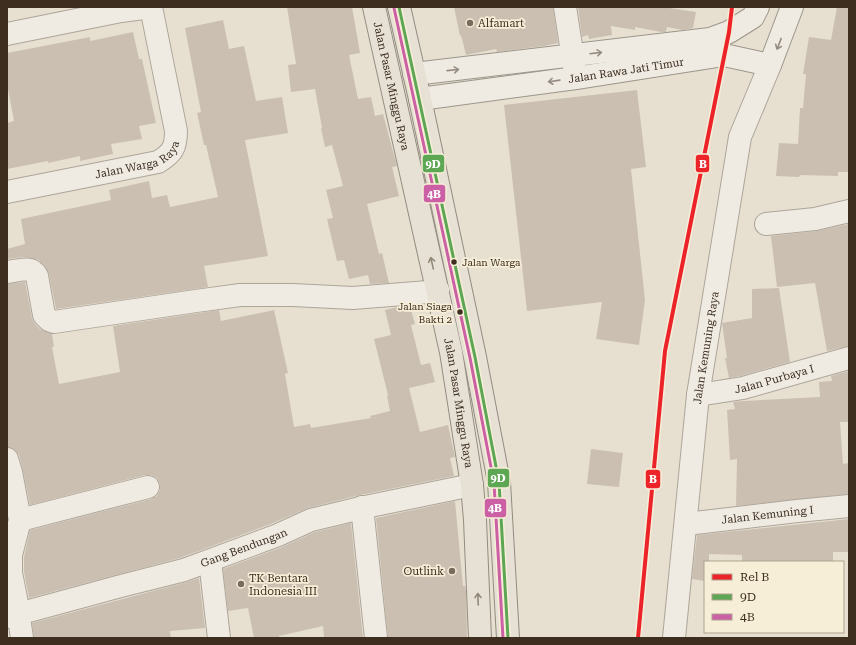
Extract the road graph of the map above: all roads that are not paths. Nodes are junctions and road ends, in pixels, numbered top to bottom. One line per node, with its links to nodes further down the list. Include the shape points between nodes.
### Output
1 (151, 7): 7 (street); 13 (street, Jalan Warga Raya, via 176,130 173,150 158,162)
2 (374, 7): 17 (main road, Jalan Pasar Minggu Raya, one-way to 2)
3 (399, 7): 10 (main road, Jalan Pasar Minggu Raya)
4 (565, 7): 8 (street)
5 (758, 7): 8 (street, Jalan Rawa Jati Timur, one-way to 5, via 710,39 729,32 753,18)
6 (791, 9): 9 (street, one-way to 9)
7 (7, 34)
8 (572, 56): 10 (street, Jalan Rawa Jati Timur, one-way to 8); 11 (street)
9 (770, 65): 11 (street, Jalan Rawa Jati Timur, via 724,55); 19 (street, Jalan Kemuning Raya, via 740,137)
10 (414, 74): 12 (main road, Jalan Pasar Minggu Raya)
11 (576, 78): 12 (street, Jalan Rawa Jati Timur, one-way to 12)
12 (420, 99): 33 (main road, Jalan Pasar Minggu Raya, via 475,357 498,482)
13 (7, 192)
14 (849, 212): 15 (street, via 815,220)
15 (766, 224)
16 (7, 272): 17 (street, via 30,269 35,271 44,315 54,322 240,295 348,298)
17 (438, 290): 21 (main road, Jalan Pasar Minggu Raya, via 451,352)
18 (849, 358): 19 (street, Jalan Purbaya I, via 743,388)
19 (698, 395): 26 (street, Jalan Kemuning Raya)
20 (7, 459): 25 (street)
21 (472, 485): 23 (street, Gang Bendungan); 32 (main road, Jalan Pasar Minggu Raya, one-way to 21)
22 (148, 487): 25 (street)
23 (371, 505): 27 (street, Gang Bendungan, via 311,520); 31 (street)
24 (849, 506): 26 (street, Jalan Kemuning I)
25 (20, 520): 28 (street, via 11,555)
26 (686, 524): 34 (street, Jalan Kemuning Raya)
27 (210, 561): 28 (street, Gang Bendungan); 30 (street)
28 (12, 615): 29 (street)
29 (22, 638)
30 (219, 638)
31 (376, 638)
32 (480, 638)
33 (508, 638)
34 (674, 638)

